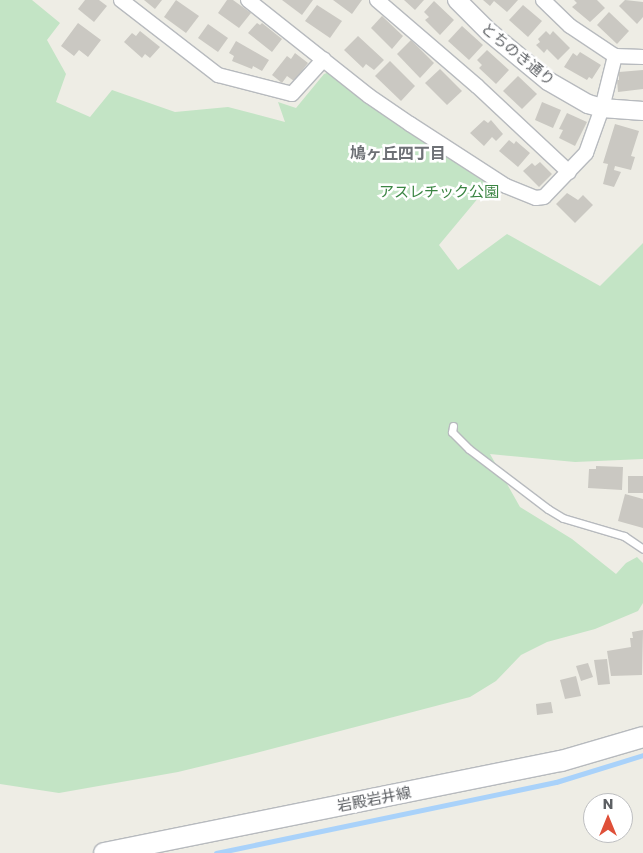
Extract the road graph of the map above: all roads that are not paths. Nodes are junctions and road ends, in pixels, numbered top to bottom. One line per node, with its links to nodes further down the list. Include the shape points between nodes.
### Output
1 (121, 0): 8 (street, via 218,75 292,94)
2 (248, 0): 8 (street)
3 (377, 0): 11 (street, via 477,86)
4 (456, 0): 9 (street, とちのき通り, via 548,81 588,104)
5 (543, 0): 6 (street, via 570,26)
6 (615, 56): 7 (street); 9 (street)
7 (643, 57)
8 (324, 59): 11 (street, via 410,124 522,194 544,197)
9 (602, 108): 10 (street, とちのき通り); 11 (street, via 586,154)
10 (643, 111)
11 (569, 172)
12 (453, 426): 13 (lane, via 452,432 469,449 548,509 563,518 624,536)
13 (643, 549)
14 (643, 736): 15 (main road, 岩殿岩井線, via 562,761)
15 (104, 853)

